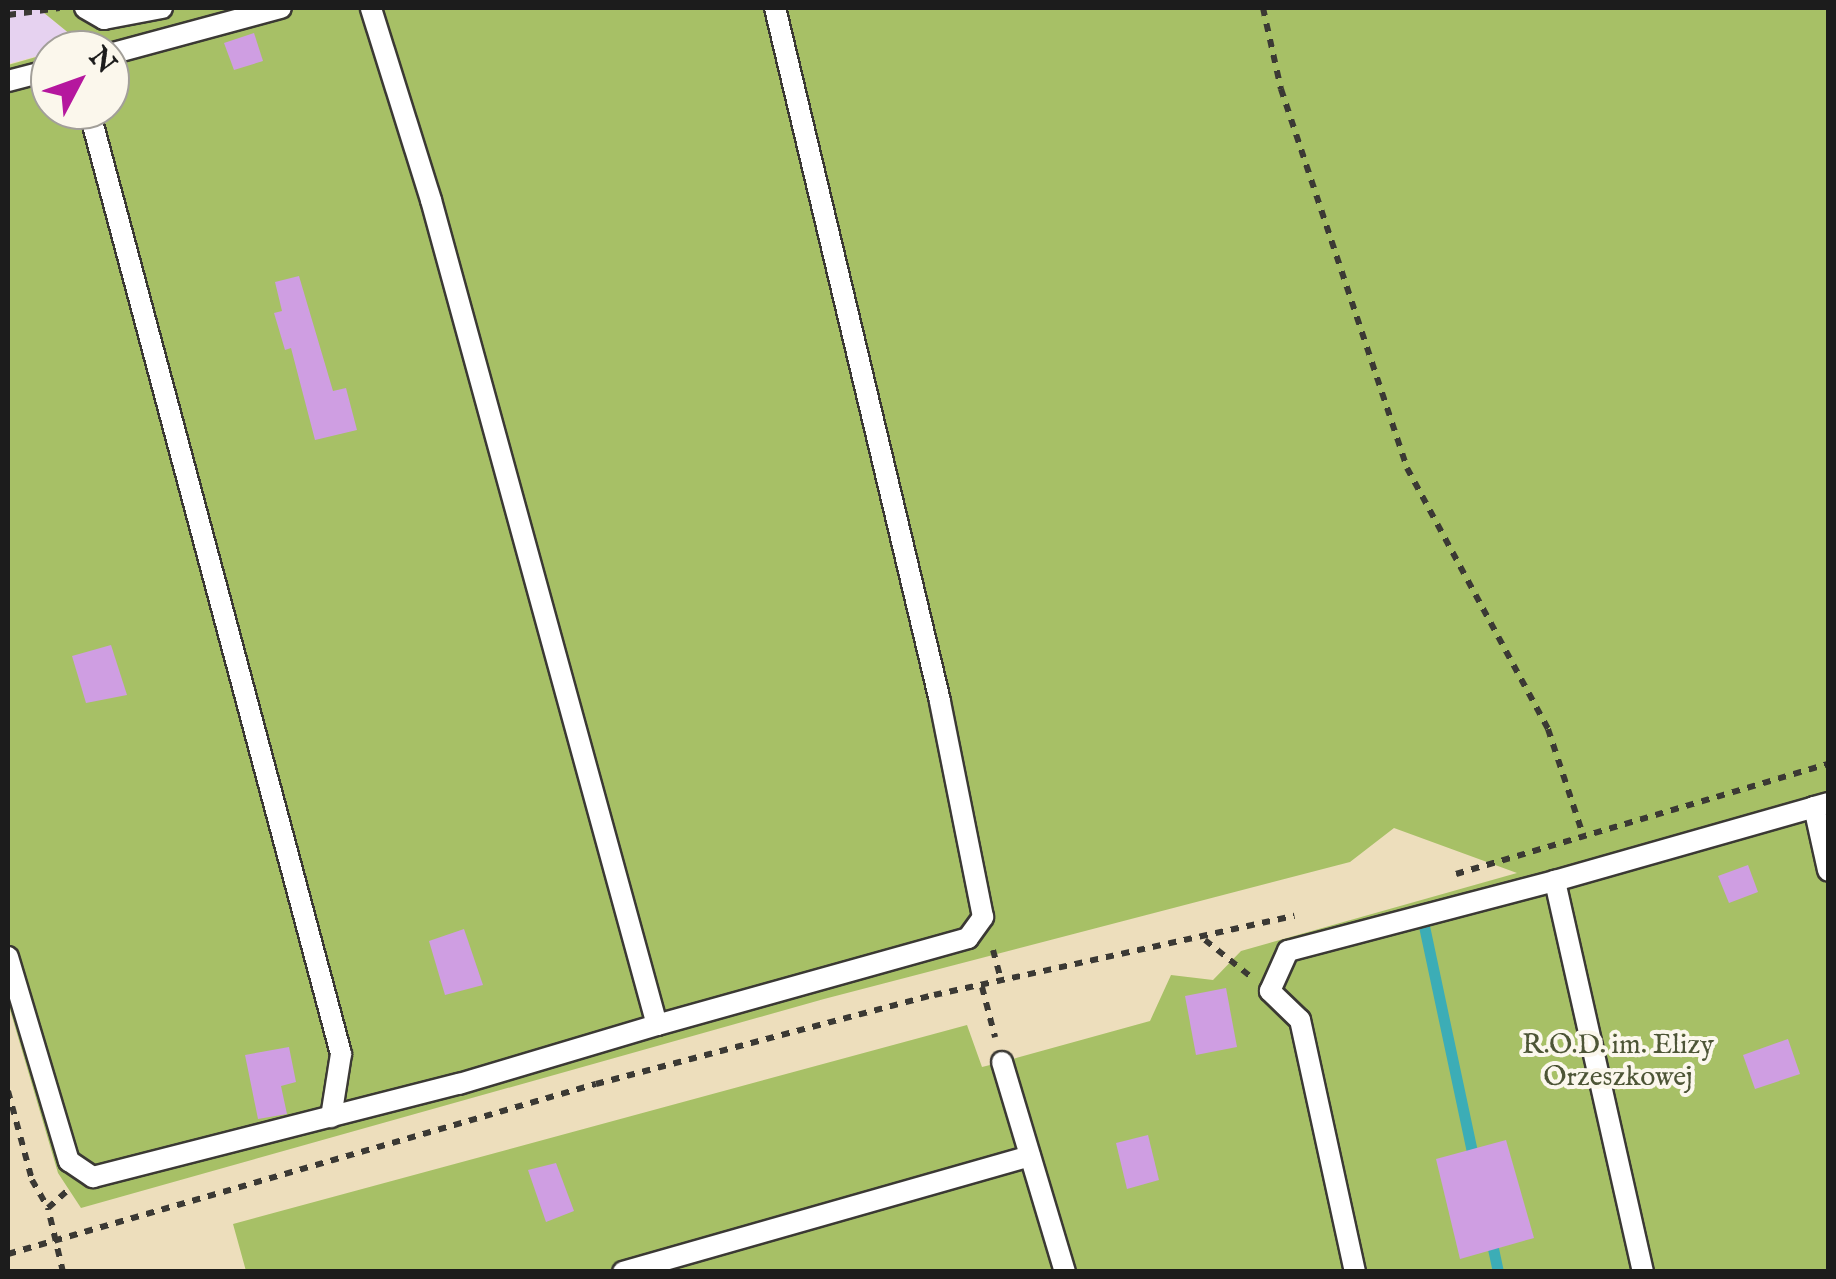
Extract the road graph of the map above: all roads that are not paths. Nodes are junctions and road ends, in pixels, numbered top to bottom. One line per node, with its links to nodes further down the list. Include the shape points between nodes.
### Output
1 (84, 8): 2 (lane, via 104,19)
2 (162, 8)
3 (281, 8): 6 (lane)
4 (371, 8): 12 (lane, via 431,200)
5 (776, 8): 12 (lane, via 940,701 984,896 983,918 968,938)
6 (130, 49)
7 (94, 130): 14 (lane, via 342,1054)
8 (1821, 805): 9 (lane); 10 (lane)
9 (1828, 870)
10 (1555, 881): 18 (lane, via 1288,950 1270,990 1300,1020); 19 (lane)
11 (8, 957): 14 (lane, via 75,1182)
12 (658, 1025): 14 (lane)
13 (1002, 1062): 15 (lane)
14 (332, 1117)
15 (1030, 1156): 16 (lane); 17 (lane)
16 (624, 1272)
17 (1064, 1272)
18 (1355, 1272)
19 (1643, 1272)

